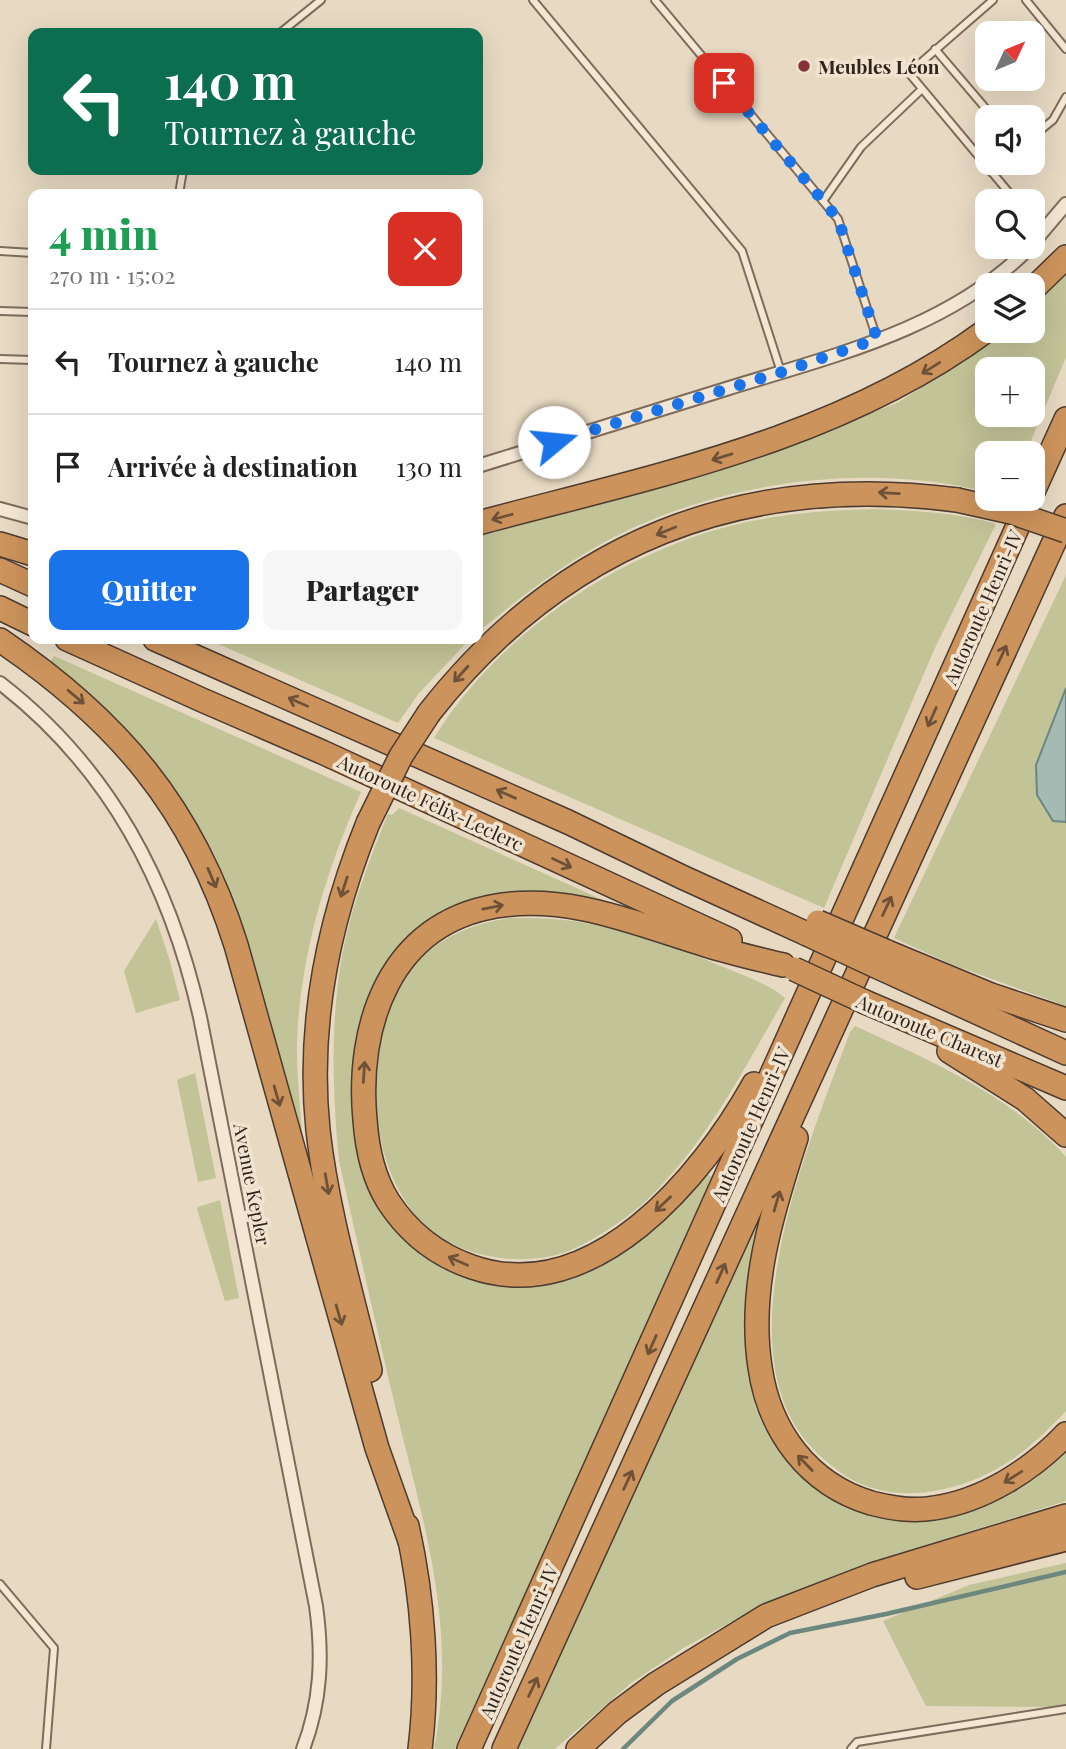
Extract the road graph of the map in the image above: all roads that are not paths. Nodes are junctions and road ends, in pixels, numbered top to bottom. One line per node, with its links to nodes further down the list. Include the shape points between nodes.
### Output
1 (321, 0): 6 (lane)
2 (533, 0): 30 (lane, via 742,251)
3 (655, 0): 16 (lane)
4 (993, 0): 7 (lane)
5 (1026, 0): 8 (lane)
6 (287, 28)
7 (935, 49): 9 (lane, via 909,73); 11 (lane)
8 (1066, 50)
9 (922, 89): 13 (lane); 16 (lane, via 861,147)
10 (1066, 97): 12 (lane)
11 (983, 105)
12 (1045, 126)
13 (975, 153)
14 (994, 175): 15 (lane)
15 (1006, 189)
16 (823, 201): 27 (lane, via 838,219)
17 (1066, 204): 18 (street)
18 (1045, 230)
19 (0, 251): 20 (lane)
20 (28, 253)
21 (1066, 257): 23 (highway)
22 (1016, 259): 27 (street, via 962,302)
23 (1045, 277)
24 (0, 311): 25 (lane)
25 (28, 312)
26 (975, 338): 38 (highway, one-way to 38, via 901,385 788,435)
27 (877, 339): 30 (street)
28 (0, 359): 29 (lane)
29 (28, 360)
30 (782, 372): 32 (street)
31 (1066, 417): 33 (highway, Autoroute Henri-IV)
32 (483, 464)
33 (1045, 465)
34 (0, 509): 37 (street)
35 (1024, 511): 55 (highway, Autoroute Henri-IV, one-way to 55)
36 (1066, 516): 56 (highway, Autoroute Henri-IV, one-way to 36)
37 (28, 517)
38 (483, 522)
39 (1066, 531): 63 (highway, one-way to 63, bridge, via 1012,512 957,500 868,492 808,496 698,519 590,568 540,601 481,653 429,713 401,756 346,881 324,966 316,1098 329,1196)
40 (0, 544): 41 (highway)
41 (28, 552)
42 (0, 570): 43 (highway)
43 (28, 583)
44 (0, 608): 45 (highway)
45 (28, 622)
46 (0, 640): 63 (highway, one-way to 63, via 64,687 120,740 169,801 209,870 236,945 377,1448)
47 (78, 644): 52 (highway, Autoroute Félix-Leclerc, one-way to 52)
48 (166, 644): 50 (highway, Autoroute Félix-Leclerc, one-way to 48, via 682,877)
49 (0, 683): 68 (street, Avenue Kepler, via 64,741 112,802 161,888 188,965 316,1606 320,1680)
50 (810, 927): 51 (highway, Autoroute Charest, bridge)
51 (882, 959): 54 (highway); 57 (highway, Autoroute Charest)
52 (788, 967): 53 (highway, Autoroute Charest, bridge); 55 (highway, one-way to 52, via 723,1135 681,1187 618,1241 562,1268 502,1274 452,1259 409,1228 387,1200 374,1170 363,1085 374,1015 385,986 404,958 452,920 510,904 570,905)
53 (887, 1011): 58 (highway, Autoroute Charest); 59 (highway, via 1025,1099)
54 (1066, 1020)
55 (794, 1023): 70 (highway, Autoroute Henri-IV, one-way to 70)
56 (828, 1035): 60 (highway, one-way to 56, via 1029,1467 994,1488 949,1505 916,1510 867,1502 833,1487 806,1465 784,1437 769,1405 760,1368 758,1292 776,1203); 71 (highway, Autoroute Henri-IV, one-way to 56)
57 (1066, 1053)
58 (1066, 1088)
59 (1066, 1135)
60 (1066, 1434)
61 (1066, 1516): 65 (highway, via 804,1600 766,1616)
62 (1066, 1539): 65 (highway, via 846,1596)
63 (410, 1541): 69 (highway, via 423,1653)
64 (0, 1584): 67 (lane, via 54,1648)
65 (710, 1651): 72 (highway, via 656,1684)
66 (1066, 1709): 73 (lane, via 857,1742)
67 (46, 1749)
68 (303, 1749)
69 (420, 1749)
70 (469, 1749)
71 (504, 1749)
72 (578, 1749)
73 (852, 1749)

